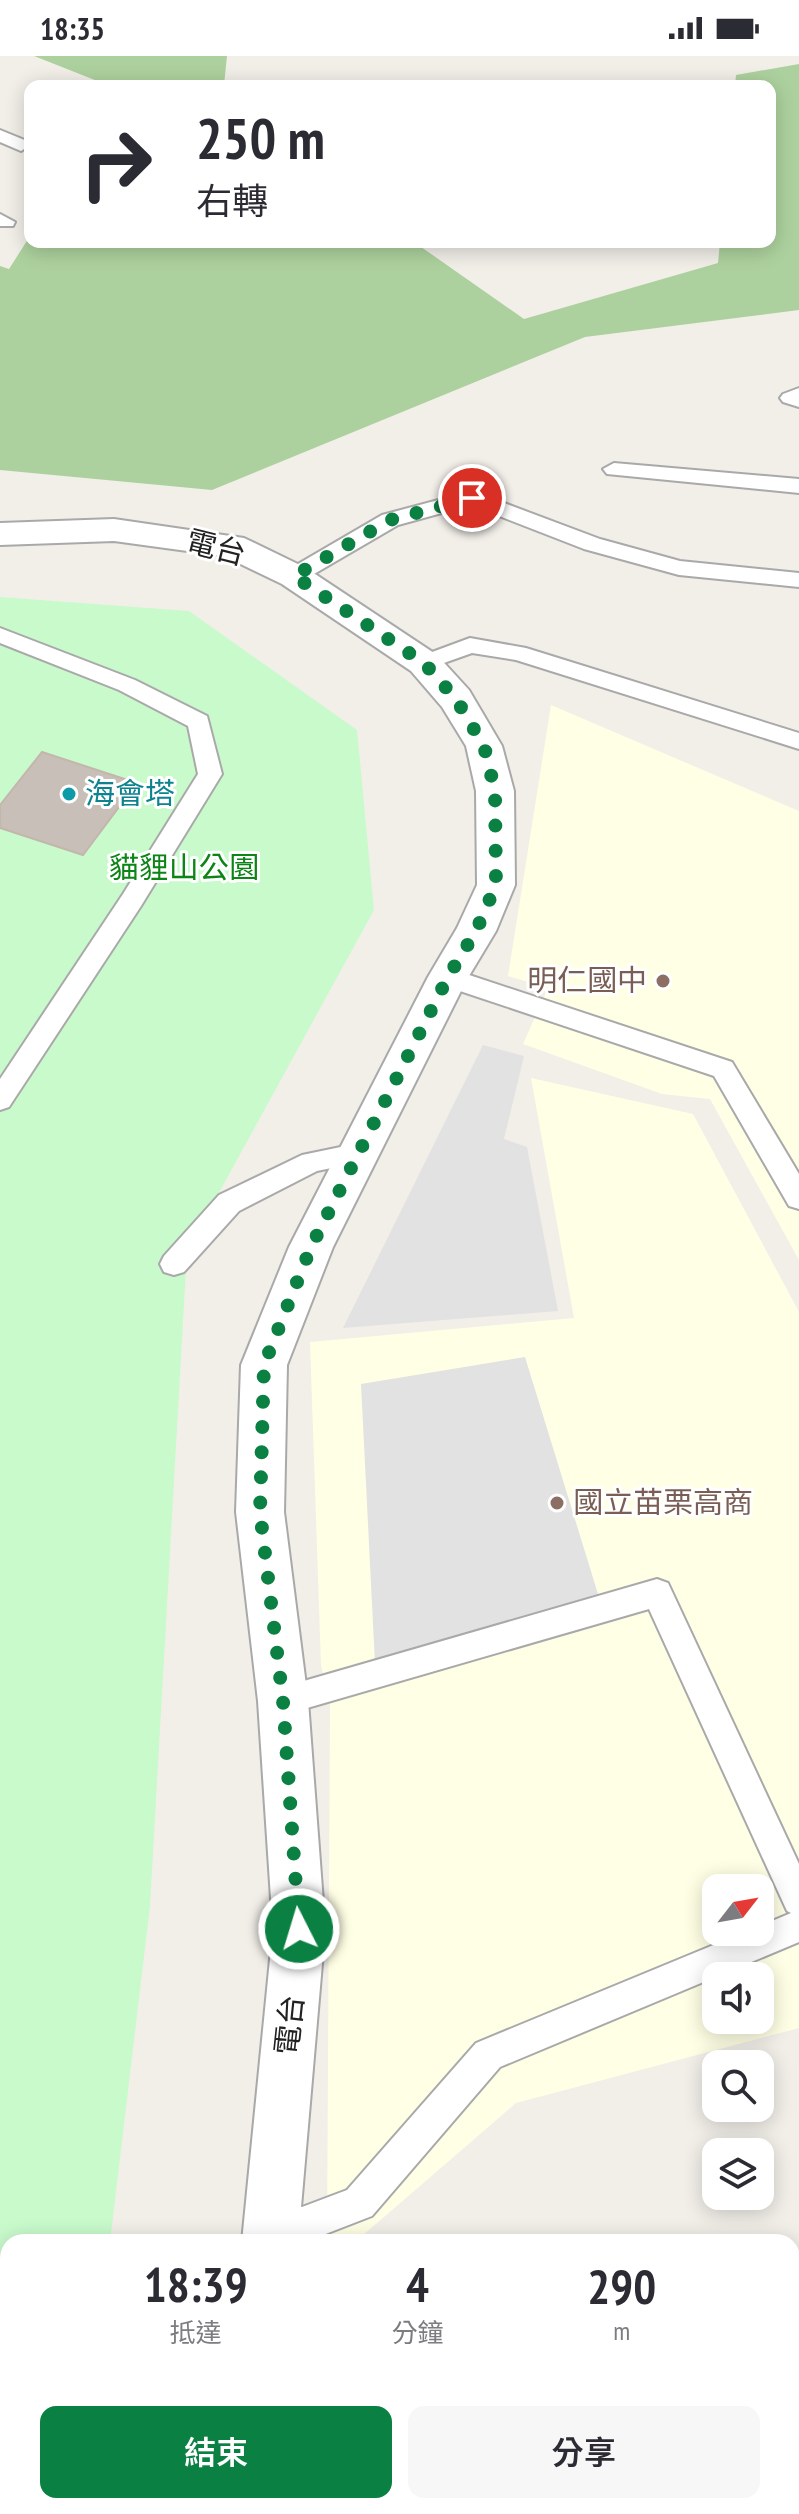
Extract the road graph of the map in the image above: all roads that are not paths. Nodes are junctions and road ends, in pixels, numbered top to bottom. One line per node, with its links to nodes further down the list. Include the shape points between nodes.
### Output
1 (0, 135): 2 (lane)
2 (21, 145)
3 (799, 394): 4 (lane, via 790,398)
4 (799, 401)
5 (614, 469): 6 (lane)
6 (799, 486)
7 (0, 534): 8 (street, 電台, via 114,530 232,546)
8 (294, 576): 9 (lane, via 390,520 472,498 592,544 679,568); 11 (street, 電台)
9 (799, 580)
10 (0, 635): 14 (lane, via 127,685 199,722 210,774)
11 (424, 663): 12 (lane, via 470,645 518,653); 13 (street, 電台, via 456,699 484,746 495,791 496,885)
12 (799, 741)
13 (448, 977): 15 (street, 電台); 16 (lane, via 723,1069)
14 (0, 1100)
15 (360, 1153): 17 (lane, via 312,1162 229,1203); 18 (street, 電台, via 311,1247 264,1365 260,1512)
16 (799, 1198)
17 (174, 1264)
18 (283, 1701): 19 (lane, via 657,1593); 21 (street, 電台, via 299,1929)
19 (799, 1900)
20 (799, 1926): 21 (lane, via 488,2055 359,2203)
21 (271, 2232)

